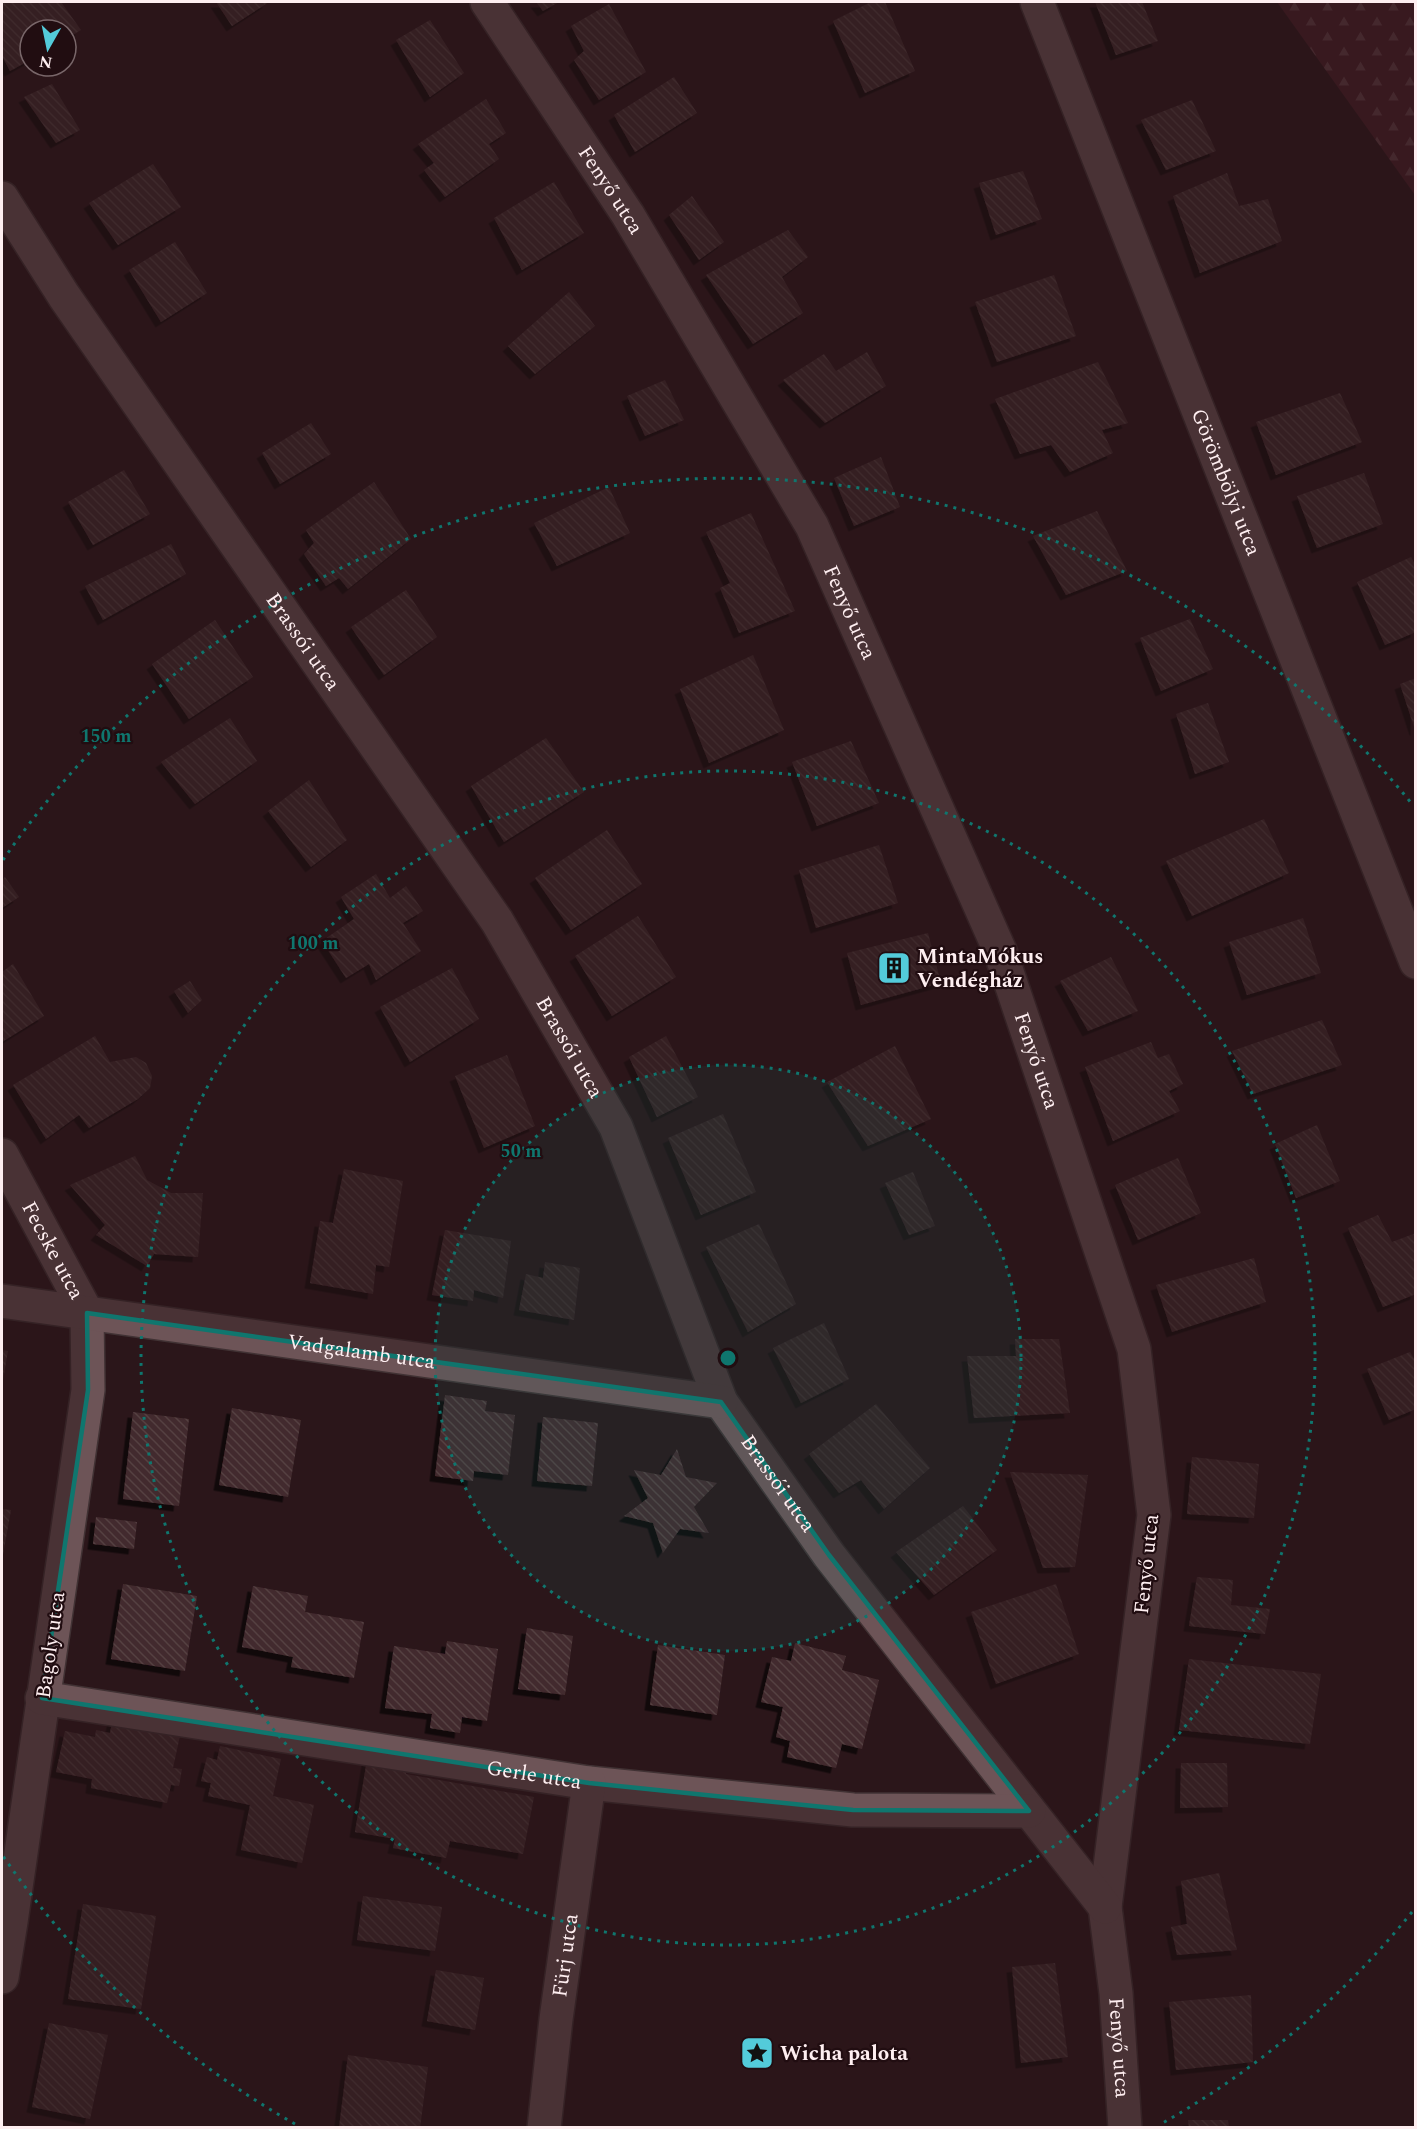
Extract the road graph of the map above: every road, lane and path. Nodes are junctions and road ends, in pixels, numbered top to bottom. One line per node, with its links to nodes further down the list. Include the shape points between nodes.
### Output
1 (487, 2): 12 (street, Fenyő utca, via 628,215 812,526 1000,951 1134,1349 1154,1515)
2 (1037, 2): 4 (street, Görömbölyi utca)
3 (2, 198): 8 (street, Brassói utca, via 64,296 497,921 616,1127)
4 (1416, 962)
5 (2, 1155): 7 (street, Fecske utca)
6 (2, 1301): 7 (street, Vadgalamb utca)
7 (87, 1313): 8 (street, Vadgalamb utca); 9 (street, Bagoly utca, via 88,1390)
8 (721, 1402): 11 (street, Brassói utca, via 829,1555)
9 (42, 1698): 10 (street, Gerle utca); 13 (street, Bagoly utca)
10 (589, 1783): 11 (street, Gerle utca, via 853,1810); 14 (street, Fürj utca)
11 (1029, 1811): 12 (street, Brassói utca)
12 (1105, 1907): 15 (street, Fenyő utca, via 1116,1992)
13 (2, 1977)
14 (544, 2127)
15 (1125, 2127)

